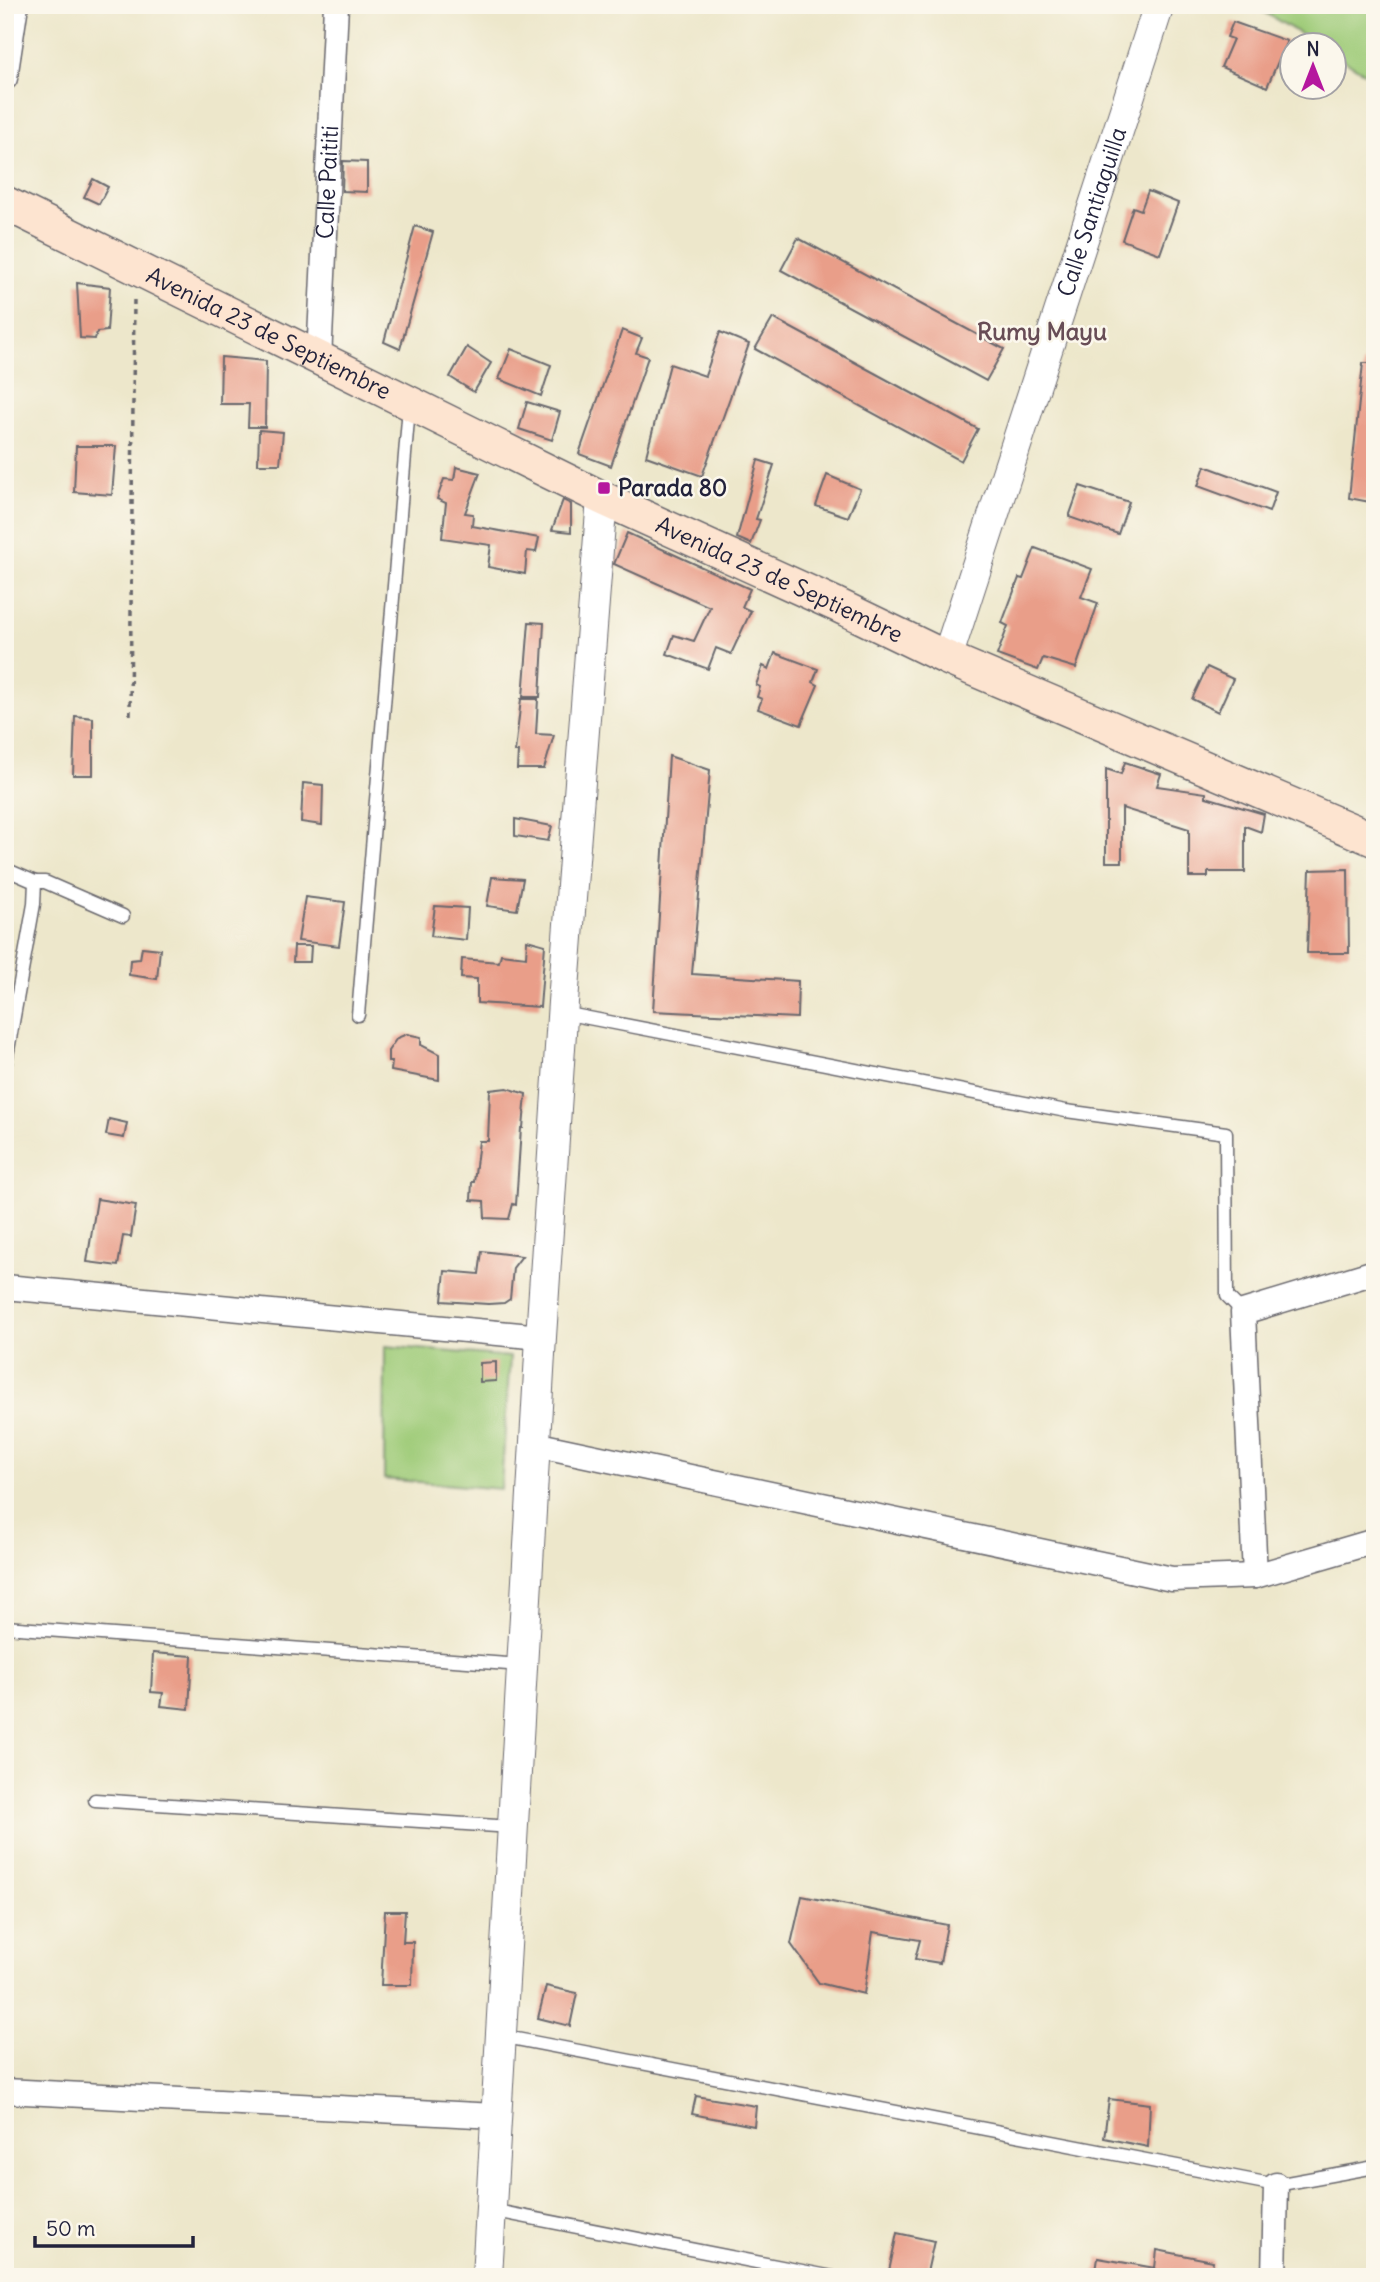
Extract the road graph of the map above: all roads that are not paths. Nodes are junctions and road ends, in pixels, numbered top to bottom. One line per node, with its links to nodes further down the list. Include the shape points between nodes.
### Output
1 (16, 5): 4 (street)
2 (336, 5): 6 (street, Calle Paititi)
3 (1159, 5): 9 (street, Calle Santiaguilla)
4 (5, 78)
5 (5, 203): 6 (main road, Avenida 23 de Septiembre)
6 (319, 359): 7 (main road, Avenida 23 de Septiembre)
7 (409, 403): 8 (main road, Avenida 23 de Septiembre); 15 (lane)
8 (602, 498): 9 (main road, Avenida 23 de Septiembre); 14 (street)
9 (947, 658): 10 (main road, Avenida 23 de Septiembre)
10 (1375, 841)
11 (5, 869): 12 (lane)
12 (35, 882): 13 (lane); 16 (lane)
13 (123, 916)
14 (562, 1013): 19 (lane, via 1066,1111 1226,1133 1227,1296); 20 (street)
15 (358, 1015)
16 (5, 1067)
17 (1375, 1272): 19 (street)
18 (5, 1287): 20 (street)
19 (1243, 1312): 23 (street)
20 (541, 1337): 21 (street)
21 (534, 1444): 23 (street, via 1172,1579); 25 (street)
22 (1375, 1541): 23 (street)
23 (1255, 1576)
24 (5, 1627): 25 (lane)
25 (521, 1665): 27 (street)
26 (94, 1800): 27 (lane)
27 (512, 1827): 28 (street)
28 (500, 2036): 30 (street); 32 (lane)
29 (5, 2091): 30 (street)
30 (496, 2116): 33 (street)
31 (1375, 2167): 32 (lane)
32 (1276, 2185): 36 (street)
33 (491, 2210): 34 (street); 35 (lane)
34 (487, 2277)
35 (833, 2277)
36 (1274, 2277)

